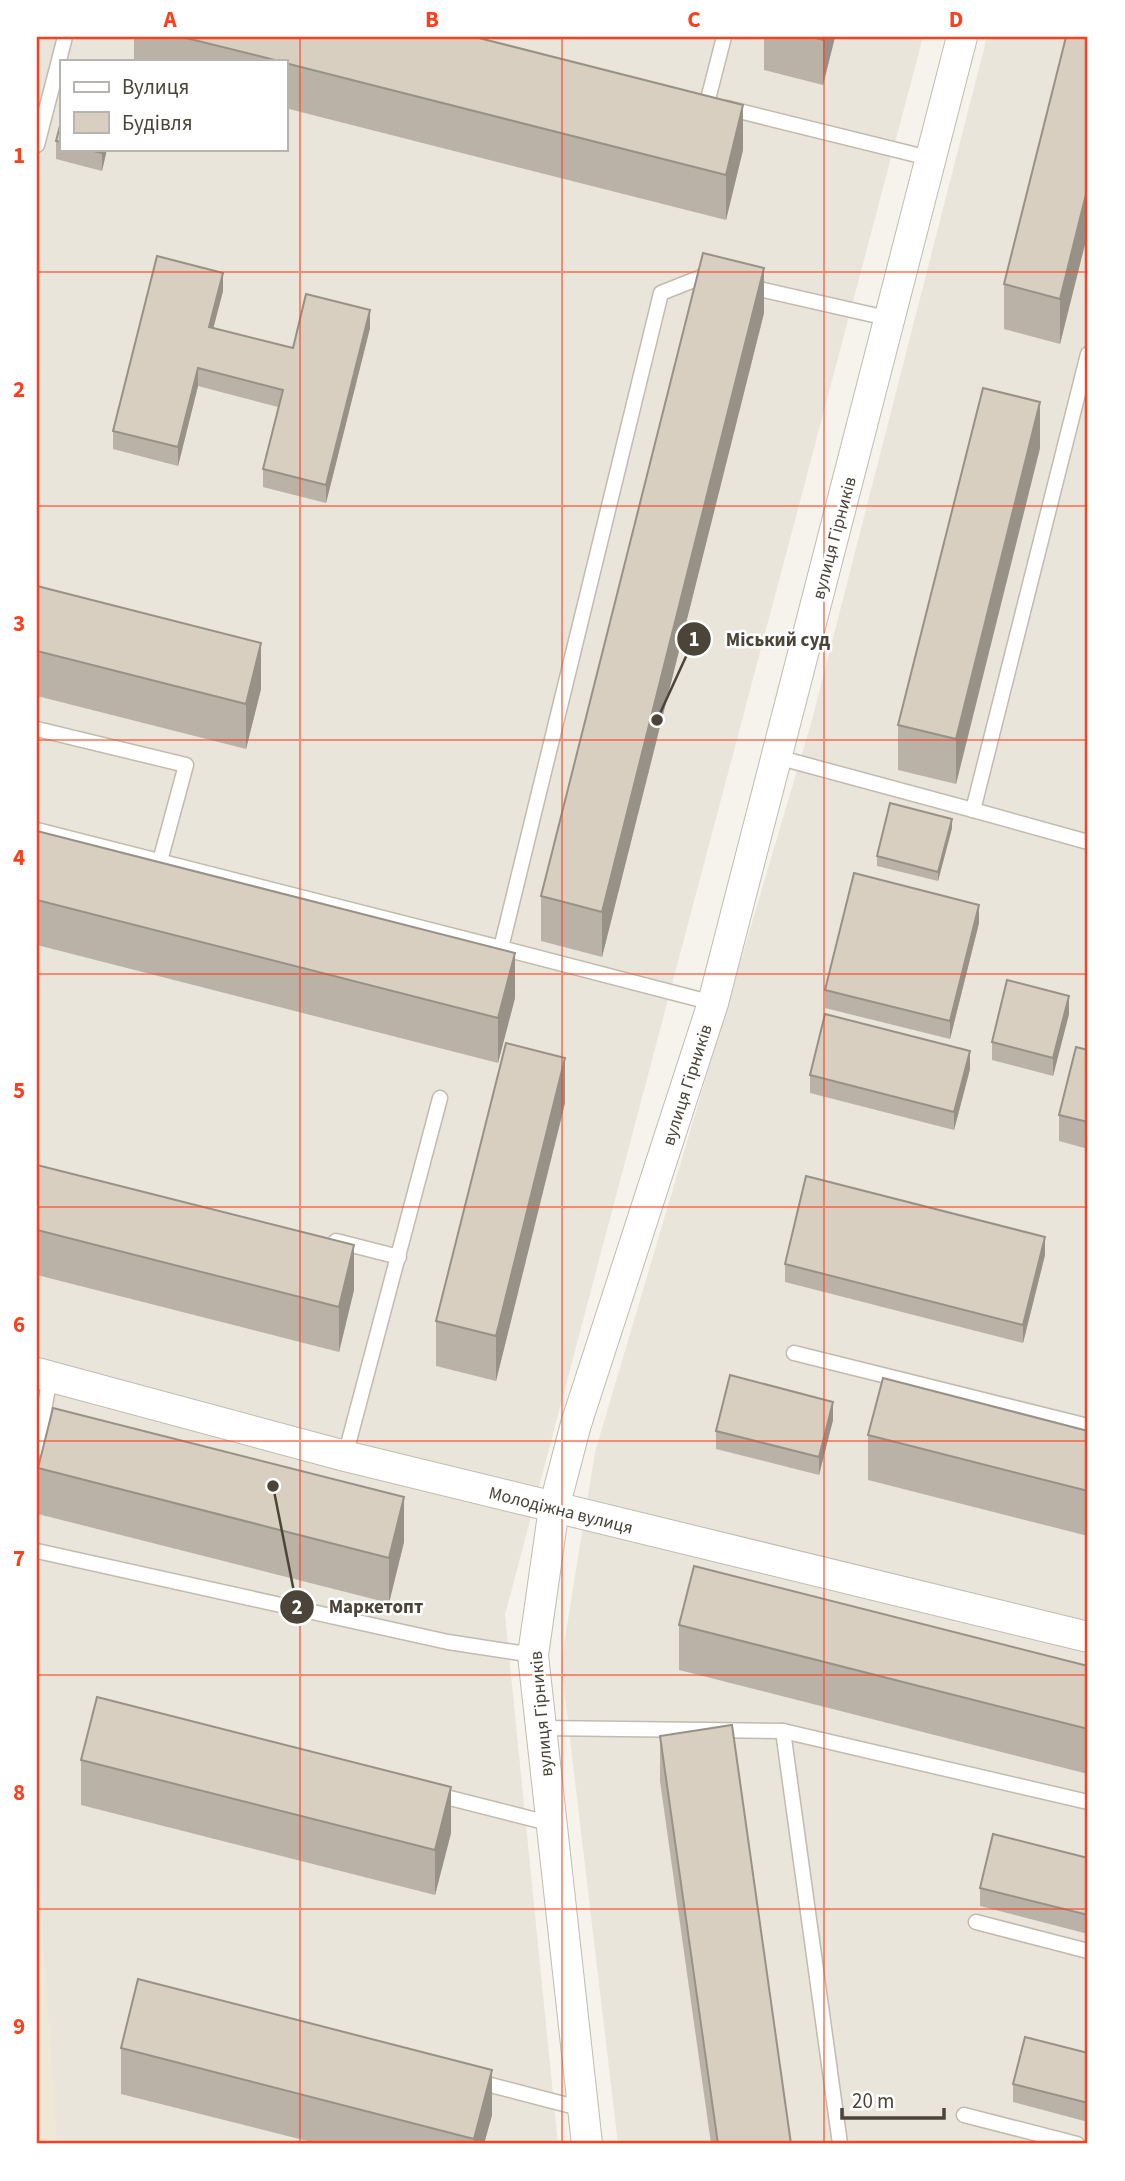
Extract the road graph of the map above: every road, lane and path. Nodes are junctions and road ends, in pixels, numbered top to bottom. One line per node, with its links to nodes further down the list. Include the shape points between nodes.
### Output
1 (65, 37): 4 (lane)
2 (724, 37): 5 (lane, via 701,101)
3 (962, 37): 5 (street, вулиця Гірників)
4 (37, 145)
5 (933, 159): 6 (street, вулиця Гірників)
6 (891, 319): 9 (street, вулиця Гірників); 14 (lane, via 704,276 661,293)
7 (1088, 354): 10 (lane)
8 (37, 729): 13 (lane, via 186,765)
9 (777, 757): 10 (lane); 15 (street, вулиця Гірників)
10 (973, 810): 12 (lane)
11 (37, 830): 13 (lane)
12 (1088, 842)
13 (160, 861): 14 (lane)
14 (501, 948): 15 (lane)
15 (713, 1003): 24 (street, вулиця Гірників, via 576,1424)
16 (440, 1098): 18 (lane)
17 (318, 1237): 18 (lane)
18 (399, 1257): 23 (lane)
19 (794, 1353): 21 (lane)
20 (43, 1375): 22 (lane); 23 (street, Молодіжна вулиця)
21 (1088, 1426)
22 (37, 1449)
23 (345, 1456): 24 (street, Молодіжна вулиця)
24 (554, 1508): 26 (street, Молодіжна вулиця); 27 (street, вулиця Гірників)
25 (37, 1551): 27 (lane, via 448,1642)
26 (1088, 1637)
27 (534, 1655): 28 (street, вулиця Гірників)
28 (541, 1728): 29 (lane); 32 (street, вулиця Гірників)
29 (783, 1731): 31 (lane); 39 (lane)
30 (417, 1790): 32 (lane)
31 (1088, 1802)
32 (552, 1824): 36 (street, вулиця Гірників)
33 (976, 1922): 34 (lane)
34 (1088, 1951)
35 (464, 2078): 36 (lane)
36 (583, 2109): 38 (street, вулиця Гірників)
37 (964, 2115): 40 (lane)
38 (586, 2144)
39 (840, 2144)
40 (1077, 2144)

